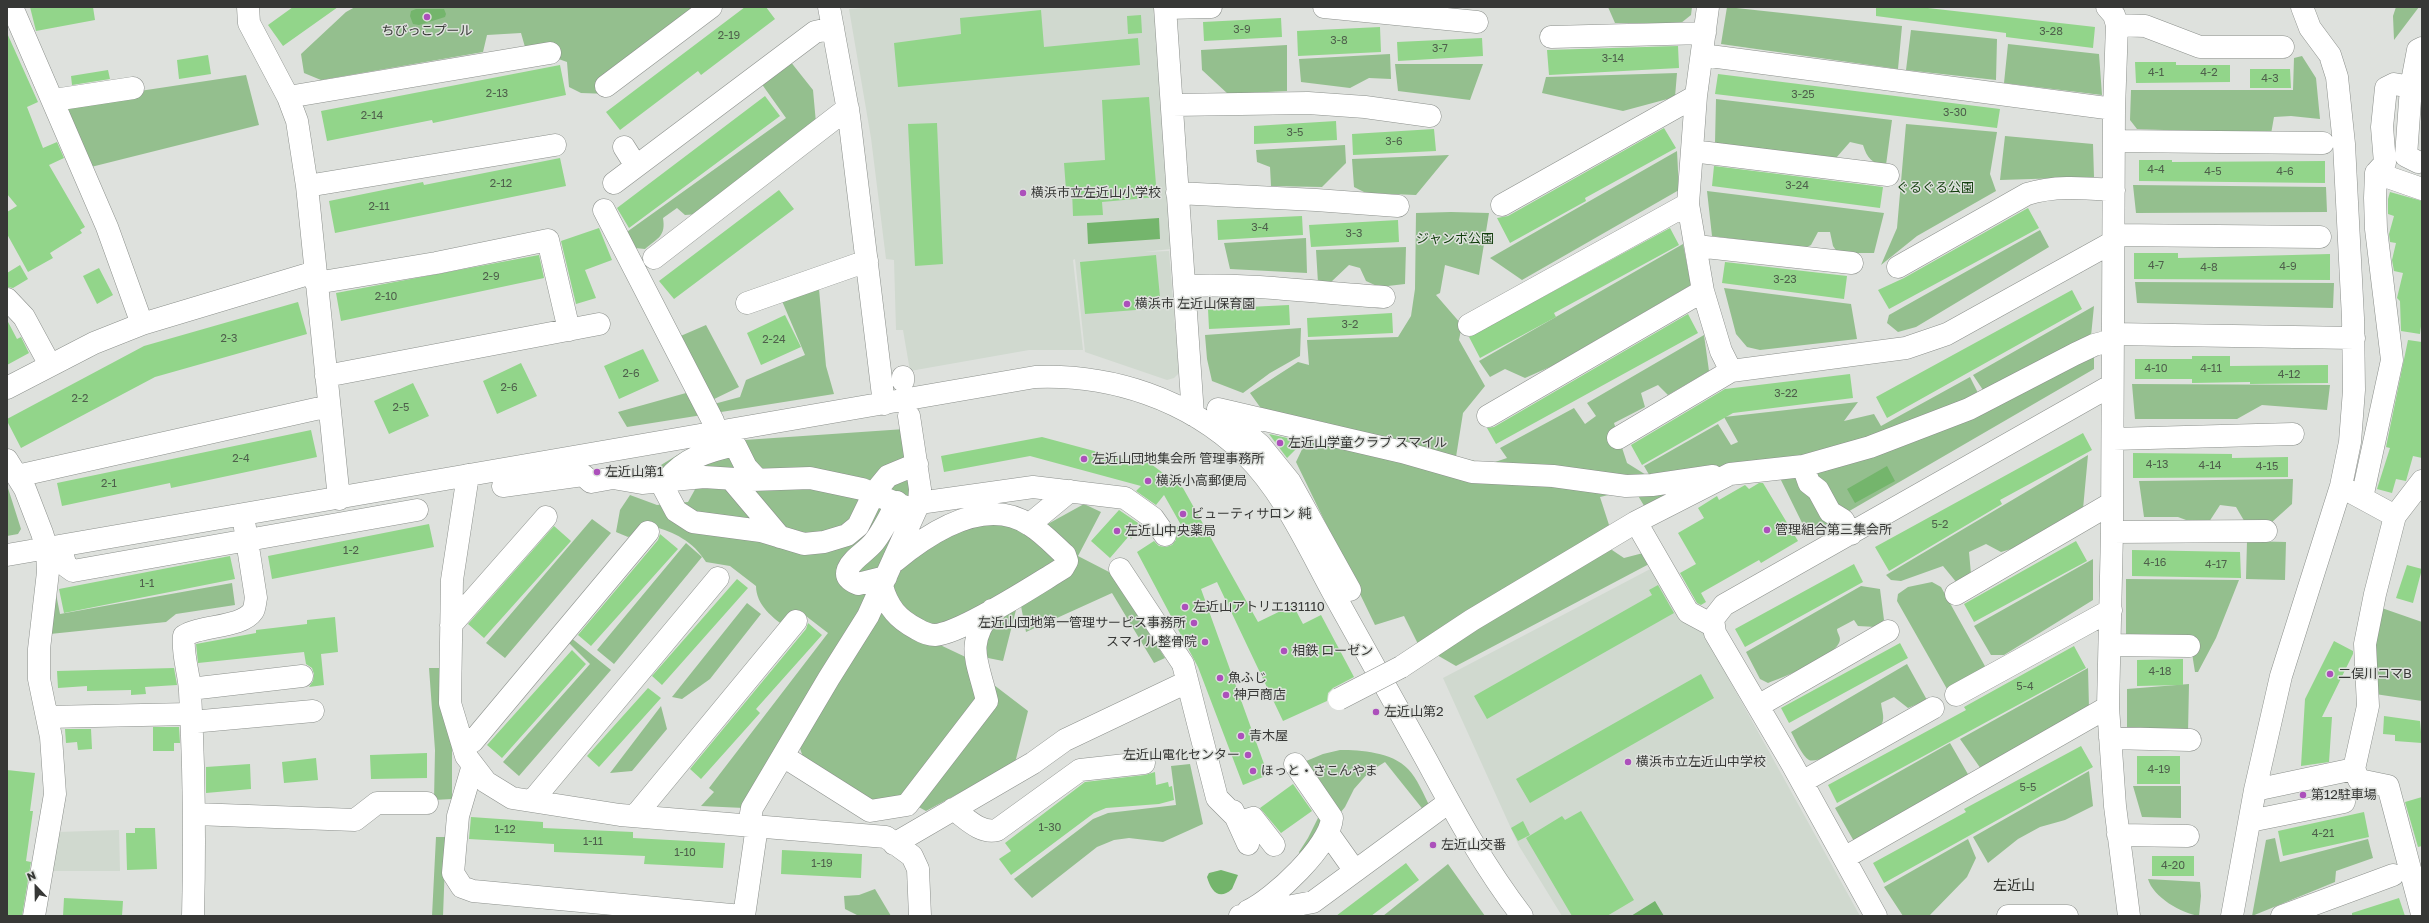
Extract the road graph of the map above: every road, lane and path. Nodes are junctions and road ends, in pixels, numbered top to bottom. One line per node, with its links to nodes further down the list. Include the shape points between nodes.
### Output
1 (12, 7): 24 (street)
2 (248, 7): 23 (street, via 249,23)
3 (711, 7): 19 (street)
4 (829, 7): 12 (street)
5 (1211, 7): 9 (street)
6 (1324, 7): 11 (street)
7 (1708, 7): 13 (street)
8 (2302, 7): 66 (street, via 2310,28 2330,55 2337,77 2344,144)
9 (1165, 8): 25 (street)
10 (2112, 16): 16 (street, via 2200,47); 27 (street)
11 (1477, 22)
12 (833, 28): 26 (street); 35 (street, via 815,32)
13 (1705, 33): 14 (street); 18 (street)
14 (1552, 37)
15 (2421, 43): 20 (street)
16 (2283, 47)
17 (550, 53): 23 (street)
18 (1702, 55): 22 (street); 27 (street)
19 (606, 86)
20 (2410, 87): 34 (street, via 2406,156); 36 (street, via 2394,84 2386,88 2382,127 2385,163)
21 (133, 88): 24 (street)
22 (1696, 96): 33 (street); 44 (street)
23 (288, 97): 39 (street, via 296,122)
24 (54, 100): 61 (street, via 107,227)
25 (1172, 106): 28 (street, via 1308,103 1365,107); 42 (street)
26 (848, 108): 50 (street); 51 (street)
27 (2114, 109): 29 (street)
28 (1430, 116)
29 (2114, 141): 30 (street); 41 (street)
30 (2323, 143)
31 (555, 145): 39 (street)
32 (624, 147): 35 (street)
33 (1692, 151): 37 (street); 43 (street)
34 (2418, 162)
35 (636, 166): 38 (street)
36 (2376, 173): 40 (street); 97 (street, via 2376,229 2392,360)
37 (1888, 175)
38 (614, 183)
39 (306, 186): 54 (street)
40 (2422, 189)
41 (2114, 190): 48 (street); 53 (street, via 2050,189 2027,194)
42 (1177, 193): 45 (street); 55 (street)
43 (1688, 204): 49 (street); 63 (street)
44 (1502, 205)
45 (1398, 206)
46 (604, 210): 82 (street, via 713,421)
47 (2320, 237): 48 (street)
48 (2113, 239): 65 (street); 68 (street, via 1947,334 1913,346 1866,355)
49 (1696, 246): 52 (street); 56 (street)
50 (654, 258)
51 (867, 261): 59 (street); 73 (street)
52 (1852, 263)
53 (1898, 267)
54 (315, 278): 61 (street); 64 (street, via 436,263 548,240); 69 (street)
55 (1184, 286): 57 (street, via 1284,288); 72 (street)
56 (1703, 291): 68 (street); 78 (street)
57 (1384, 297)
58 (7, 298): 60 (street)
59 (747, 303)
60 (15, 321): 67 (street)
61 (142, 324): 67 (street, via 94,343)
62 (599, 324): 64 (street)
63 (1469, 325)
64 (569, 330): 69 (street)
65 (2113, 337): 66 (street); 70 (street); 84 (street, via 1969,409 1870,447)
66 (2354, 338): 93 (street, via 2350,442)
67 (50, 365): 71 (street)
68 (1731, 371): 80 (street)
69 (326, 376): 74 (street)
70 (2112, 385): 81 (street); 113 (street)
71 (7, 388)
72 (1192, 393): 75 (street); 76 (street)
73 (884, 404): 76 (street, via 1029,378 1057,376 1099,380 1137,389); 82 (street)
74 (329, 406): 85 (street); 98 (street)
75 (1218, 409): 86 (street, via 1402,452 1472,472 1553,476 1626,486); 124 (street, via 1260,445 1290,482)
76 (1193, 415): 162 (street, via 1242,451 1266,479 1295,523)
77 (909, 416): 83 (street)
78 (1488, 416)
79 (2293, 434): 81 (street)
80 (1618, 438)
81 (2112, 439): 99 (street)
82 (716, 441): 87 (street); 89 (street); 90 (street, via 734,445 746,468)
83 (917, 464): 95 (street, via 888,476); 100 (street, via 920,489)
84 (1803, 466): 86 (street); 113 (street, via 1809,483 1818,490 1830,512 1843,520)
85 (12, 468): 118 (street)
86 (1730, 474): 107 (street)
87 (468, 475): 96 (street); 131 (street, via 452,580)
88 (731, 479): 89 (street, via 704,477); 90 (street); 115 (street)
89 (663, 480): 92 (street, via 642,483 613,478 591,482 583,475); 115 (street, via 676,511 693,522 761,531)
90 (757, 480): 95 (street, via 810,478)
91 (2422, 481): 104 (street)
92 (503, 486)
93 (2341, 486): 97 (street); 159 (street, via 2281,676)
94 (1070, 491): 101 (street, via 1033,487); 108 (street); 114 (street, via 1125,498 1153,518)
95 (874, 493): 100 (street); 117 (street, via 858,526 847,535 824,542)
96 (366, 494): 98 (street); 106 (street)
97 (2362, 498): 104 (street)
98 (339, 499): 103 (street)
99 (2112, 503): 112 (street); 125 (street)
100 (914, 504): 101 (street); 109 (street); 121 (street); 122 (street, via 851,563)
101 (982, 505): 108 (street); 109 (street, via 966,519)
102 (417, 510): 106 (street)
103 (243, 515): 116 (street); 118 (street)
104 (2395, 516): 156 (street, via 2365,644 2368,706)
105 (546, 517): 131 (street)
106 (378, 518): 116 (street)
107 (1636, 522): 132 (street, via 1688,612); 142 (street, bridge, via 1472,620 1401,667)
108 (1030, 524): 126 (street, via 1065,555 1067,561 1055,574)
109 (942, 529): 121 (street, via 913,547)
110 (2266, 531): 112 (street)
111 (648, 532): 152 (street, via 473,741)
112 (2112, 532): 127 (street)
113 (1851, 534): 132 (street, via 1724,605 1713,619)
114 (1165, 535)
115 (780, 537): 117 (street)
116 (247, 540): 118 (street, via 73,571 66,566); 140 (street, via 256,598 253,611 240,620 191,631 184,636 183,646)
117 (804, 544): 122 (street, via 831,552)
118 (53, 548): 119 (street); 147 (street, via 48,572 39,664 39,679)
119 (7, 555)
120 (1120, 569): 139 (street, via 1176,651 1183,664)
121 (887, 576): 122 (street); 128 (street); 129 (street, via 891,609)
122 (853, 577): 128 (street, via 868,607)
123 (718, 578): 160 (street)
124 (1350, 590)
125 (1956, 594)
126 (992, 609): 134 (street, via 950,631); 137 (street, via 976,635)
127 (2111, 610): 135 (street); 141 (street)
128 (868, 616): 129 (street, via 889,615); 153 (street)
129 (898, 618): 134 (street)
130 (796, 621): 169 (street)
131 (451, 625): 152 (street, via 450,703)
132 (1714, 626): 143 (street, via 1715,633)
133 (1888, 631): 143 (street)
134 (934, 635): 137 (street)
135 (2110, 645): 136 (street); 144 (street)
136 (2189, 646)
137 (976, 656): 161 (street, via 987,701)
138 (302, 676): 140 (street)
139 (1187, 682): 151 (street); 166 (street, via 1217,798)
140 (190, 689): 148 (street)
141 (1956, 695)
142 (1339, 699)
143 (1758, 706): 158 (street)
144 (2108, 707): 149 (street); 180 (street)
145 (1933, 708): 158 (street)
146 (313, 711): 148 (street)
147 (47, 718): 148 (street); 185 (street, via 51,736 55,794)
148 (191, 718): 168 (street)
149 (2110, 738): 150 (street); 174 (street)
150 (2190, 740)
151 (1063, 742): 157 (street); 165 (street, via 1034,763)
152 (468, 756): 160 (street, via 486,782 512,798); 187 (street, via 458,816 454,873 462,887 473,891)
153 (782, 756): 167 (street); 172 (street, via 752,808)
154 (1144, 763): 157 (street)
155 (1295, 764): 173 (street, via 1332,818 1332,828)
156 (2354, 769): 159 (street); 183 (street, via 2359,780 2388,786)
157 (1080, 770): 165 (street, via 997,830 982,830)
158 (1802, 782): 180 (street)
159 (2255, 790): 170 (street)
160 (532, 801): 169 (street)
161 (905, 802): 167 (street); 171 (street)
162 (1449, 802): 181 (street); 191 (street, via 1471,842)
163 (2344, 802): 170 (street)
164 (427, 803): 168 (street, via 377,803 355,820)
165 (953, 809): 171 (street)
166 (1235, 809): 178 (street); 179 (street, via 1241,822 1253,818)
167 (870, 811): 175 (street)
168 (195, 814): 186 (street)
169 (635, 816): 172 (street)
170 (2250, 821): 196 (street)
171 (926, 825): 177 (street)
172 (753, 826): 175 (street); 187 (street)
173 (1328, 833): 181 (street); 189 (street, via 1301,869 1283,886 1258,906)
174 (2118, 835): 176 (street); 195 (street)
175 (869, 836): 177 (street, via 886,837)
176 (2188, 836)
177 (894, 844): 188 (street, via 912,856 918,869)
178 (1248, 844)
179 (1274, 845)
180 (1844, 858): 192 (street)
181 (1355, 871): 190 (street, via 1313,902)
182 (2393, 875): 197 (street)
183 (2422, 914)
184 (2040, 915): 193 (street); 194 (street)
185 (34, 916)
186 (193, 916)
187 (743, 916)
188 (920, 916)
189 (1236, 916)
190 (1240, 916)
191 (1522, 916)
192 (1876, 916)
193 (2008, 916)
194 (2067, 916)
195 (2129, 916)
196 (2232, 916)
197 (2282, 916)

